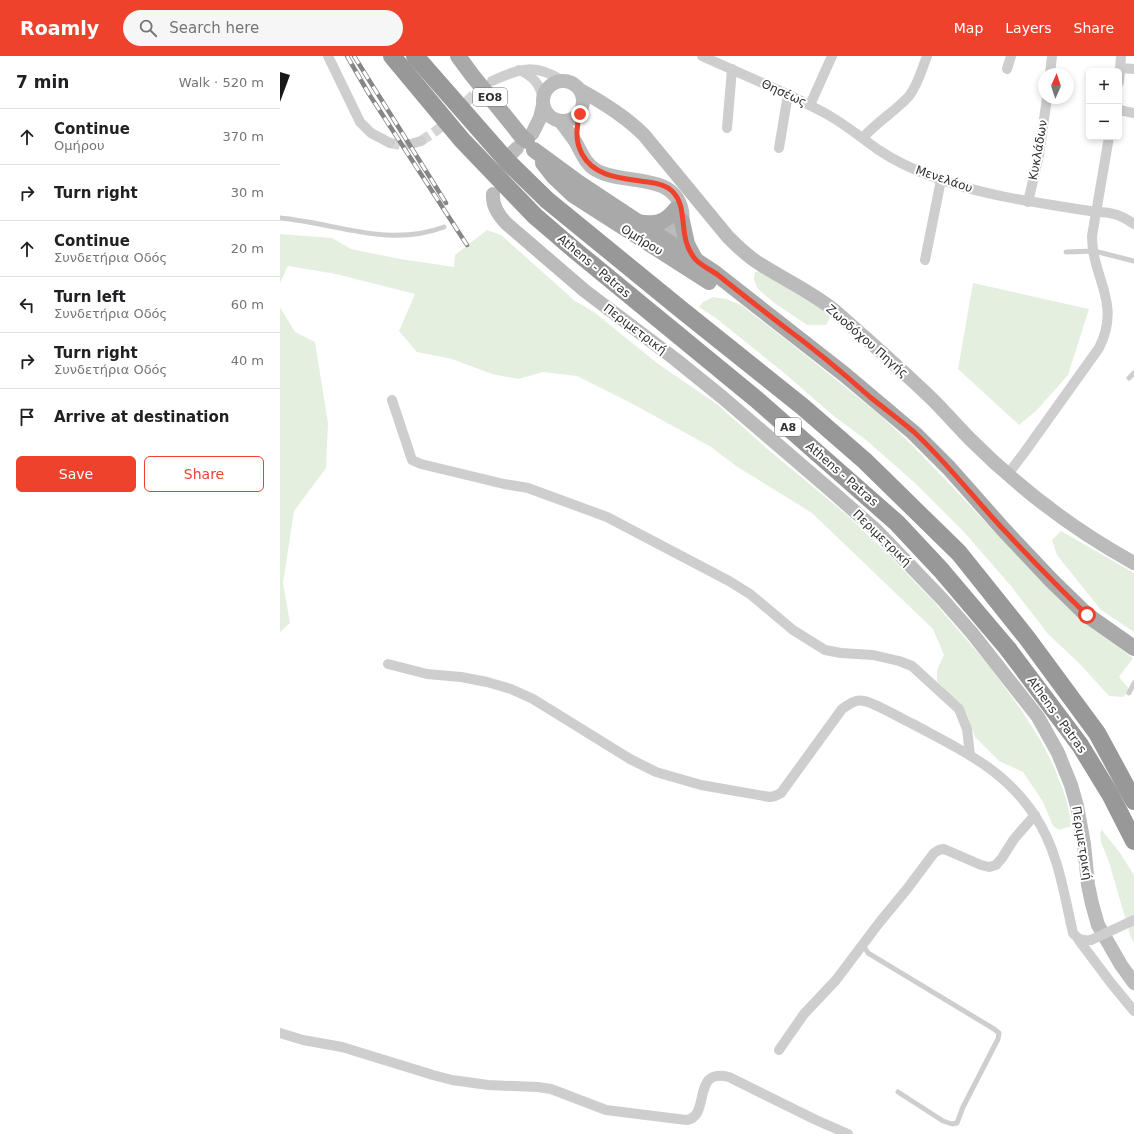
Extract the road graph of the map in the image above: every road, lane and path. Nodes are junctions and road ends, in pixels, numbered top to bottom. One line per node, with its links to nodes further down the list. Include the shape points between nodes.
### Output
1 (328, 56): 33 (street, via 360,122 371,133)
2 (392, 56): 65 (highway, Athens - Patras / Α8, via 462,140 535,216 756,399 897,523 941,570 1013,655 1080,745 1110,794)
3 (415, 56): 63 (highway, Athens - Patras / Α8, via 508,162 547,200 803,407 865,461 959,553 1027,638 1097,733)
4 (458, 56): 34 (main road, Ομήρου / ΕΟ8)
5 (702, 56): 14 (street, Θησέως)
6 (832, 56): 24 (street)
7 (927, 56): 31 (street, via 909,96)
8 (1011, 56): 17 (street)
9 (1052, 56): 11 (street)
10 (1121, 56): 12 (street)
11 (1051, 68)
12 (1121, 68)
13 (1122, 68): 15 (street)
14 (732, 69): 21 (street, Θησέως); 30 (street)
15 (1134, 69)
16 (519, 70): 18 (street); 19 (street, via 542,71); 22 (street, via 537,81)
17 (1007, 70)
18 (492, 81)
19 (563, 81): 20 (street, via 576,85); 22 (street, via 547,89)
20 (580, 90): 25 (street, Ζωοδόχου Πηγής); 27 (street, via 583,96)
21 (788, 94): 24 (street, Θησέως); 36 (street)
22 (543, 102): 29 (street, via 547,113); 29 (street, via 540,118 532,134 543,124)
23 (1046, 104): 39 (street, Κυκλάδων)
24 (810, 105): 31 (street, Θησέως)
25 (611, 108): 27 (street); 56 (street, Ζωοδόχου Πηγής, via 644,135 723,232 743,251 832,309 914,382)
26 (1122, 111): 28 (street)
27 (581, 112): 29 (street, via 569,121); 35 (street, via 577,129)
28 (1134, 113)
29 (558, 121): 35 (street)
30 (727, 128)
31 (863, 138): 37 (street, Μενελάου, via 890,158)
32 (1108, 140): 41 (street)
33 (390, 143)
34 (522, 146): 43 (main road, Ομήρου / ΕΟ8); 46 (main road, Ομήρου / ΕΟ8, via 573,195)
35 (579, 148): 40 (street, via 596,170 665,186 672,191)
36 (778, 148)
37 (941, 180): 39 (street, Μενελάου); 49 (street)
38 (492, 194): 69 (street, Περιμετρική, via 497,212 507,224 584,291 722,397 850,507 900,554 972,633 1038,717 1058,752 1077,806 1088,885 1098,925)
39 (1028, 202): 41 (street, Μενελάου)
40 (679, 210): 43 (main road, via 655,224); 46 (street, via 679,233); 51 (main road, via 687,244)
41 (1096, 212): 44 (street, Μενελάου, via 1118,214); 47 (street, via 1092,236)
42 (280, 218): 45 (lane, via 367,234 425,232)
43 (637, 222): 46 (main road, Ομήρου / ΕΟ8)
44 (1134, 224)
45 (444, 227)
46 (662, 245): 51 (main road, Ομήρου / ΕΟ8); 52 (main road, Ομήρου / ΕΟ8, via 708,282)
47 (1094, 251): 48 (lane); 50 (lane); 56 (street, via 1107,302 1108,323 1105,335 1099,348)
48 (1066, 252)
49 (925, 260)
50 (1134, 261)
51 (698, 262): 52 (main road, Ομήρου / ΕΟ8)
52 (765, 312): 58 (main road, Ομήρου / ΕΟ8, via 808,344 914,433 1062,591 1087,615)
53 (1134, 373): 54 (lane)
54 (1129, 378)
55 (392, 400): 62 (street, via 412,460 528,488 608,518 729,581 750,594 793,630 825,650 873,655 912,666 959,709 967,729)
56 (1008, 474): 57 (street, Ζωοδόχου Πηγής, via 1076,529)
57 (1134, 563)
58 (1134, 648)
59 (388, 664): 62 (street, via 427,674 487,682 511,689 533,699 656,772 701,786 770,797 781,793 832,721 852,702 864,701 876,706)
60 (1134, 683): 61 (lane)
61 (1128, 693)
62 (970, 755): 64 (street, via 1006,780)
63 (1134, 801)
64 (1035, 815): 67 (street, via 1051,848 1073,933); 68 (street, via 996,865 981,864 944,849 934,853)
65 (1134, 841)
66 (1134, 920): 67 (street, bridge, via 1091,940)
67 (1078, 939): 70 (street)
68 (863, 945): 72 (street, via 836,980 804,1014); 73 (lane, via 868,953 999,1033 957,1123 943,1121)
69 (1134, 983)
70 (1134, 1011)
71 (280, 1033): 74 (street, via 342,1047 446,1078 488,1085 551,1089 611,1111 688,1120 698,1112 705,1084 721,1075)
72 (779, 1050)
73 (898, 1092)
74 (848, 1134)

